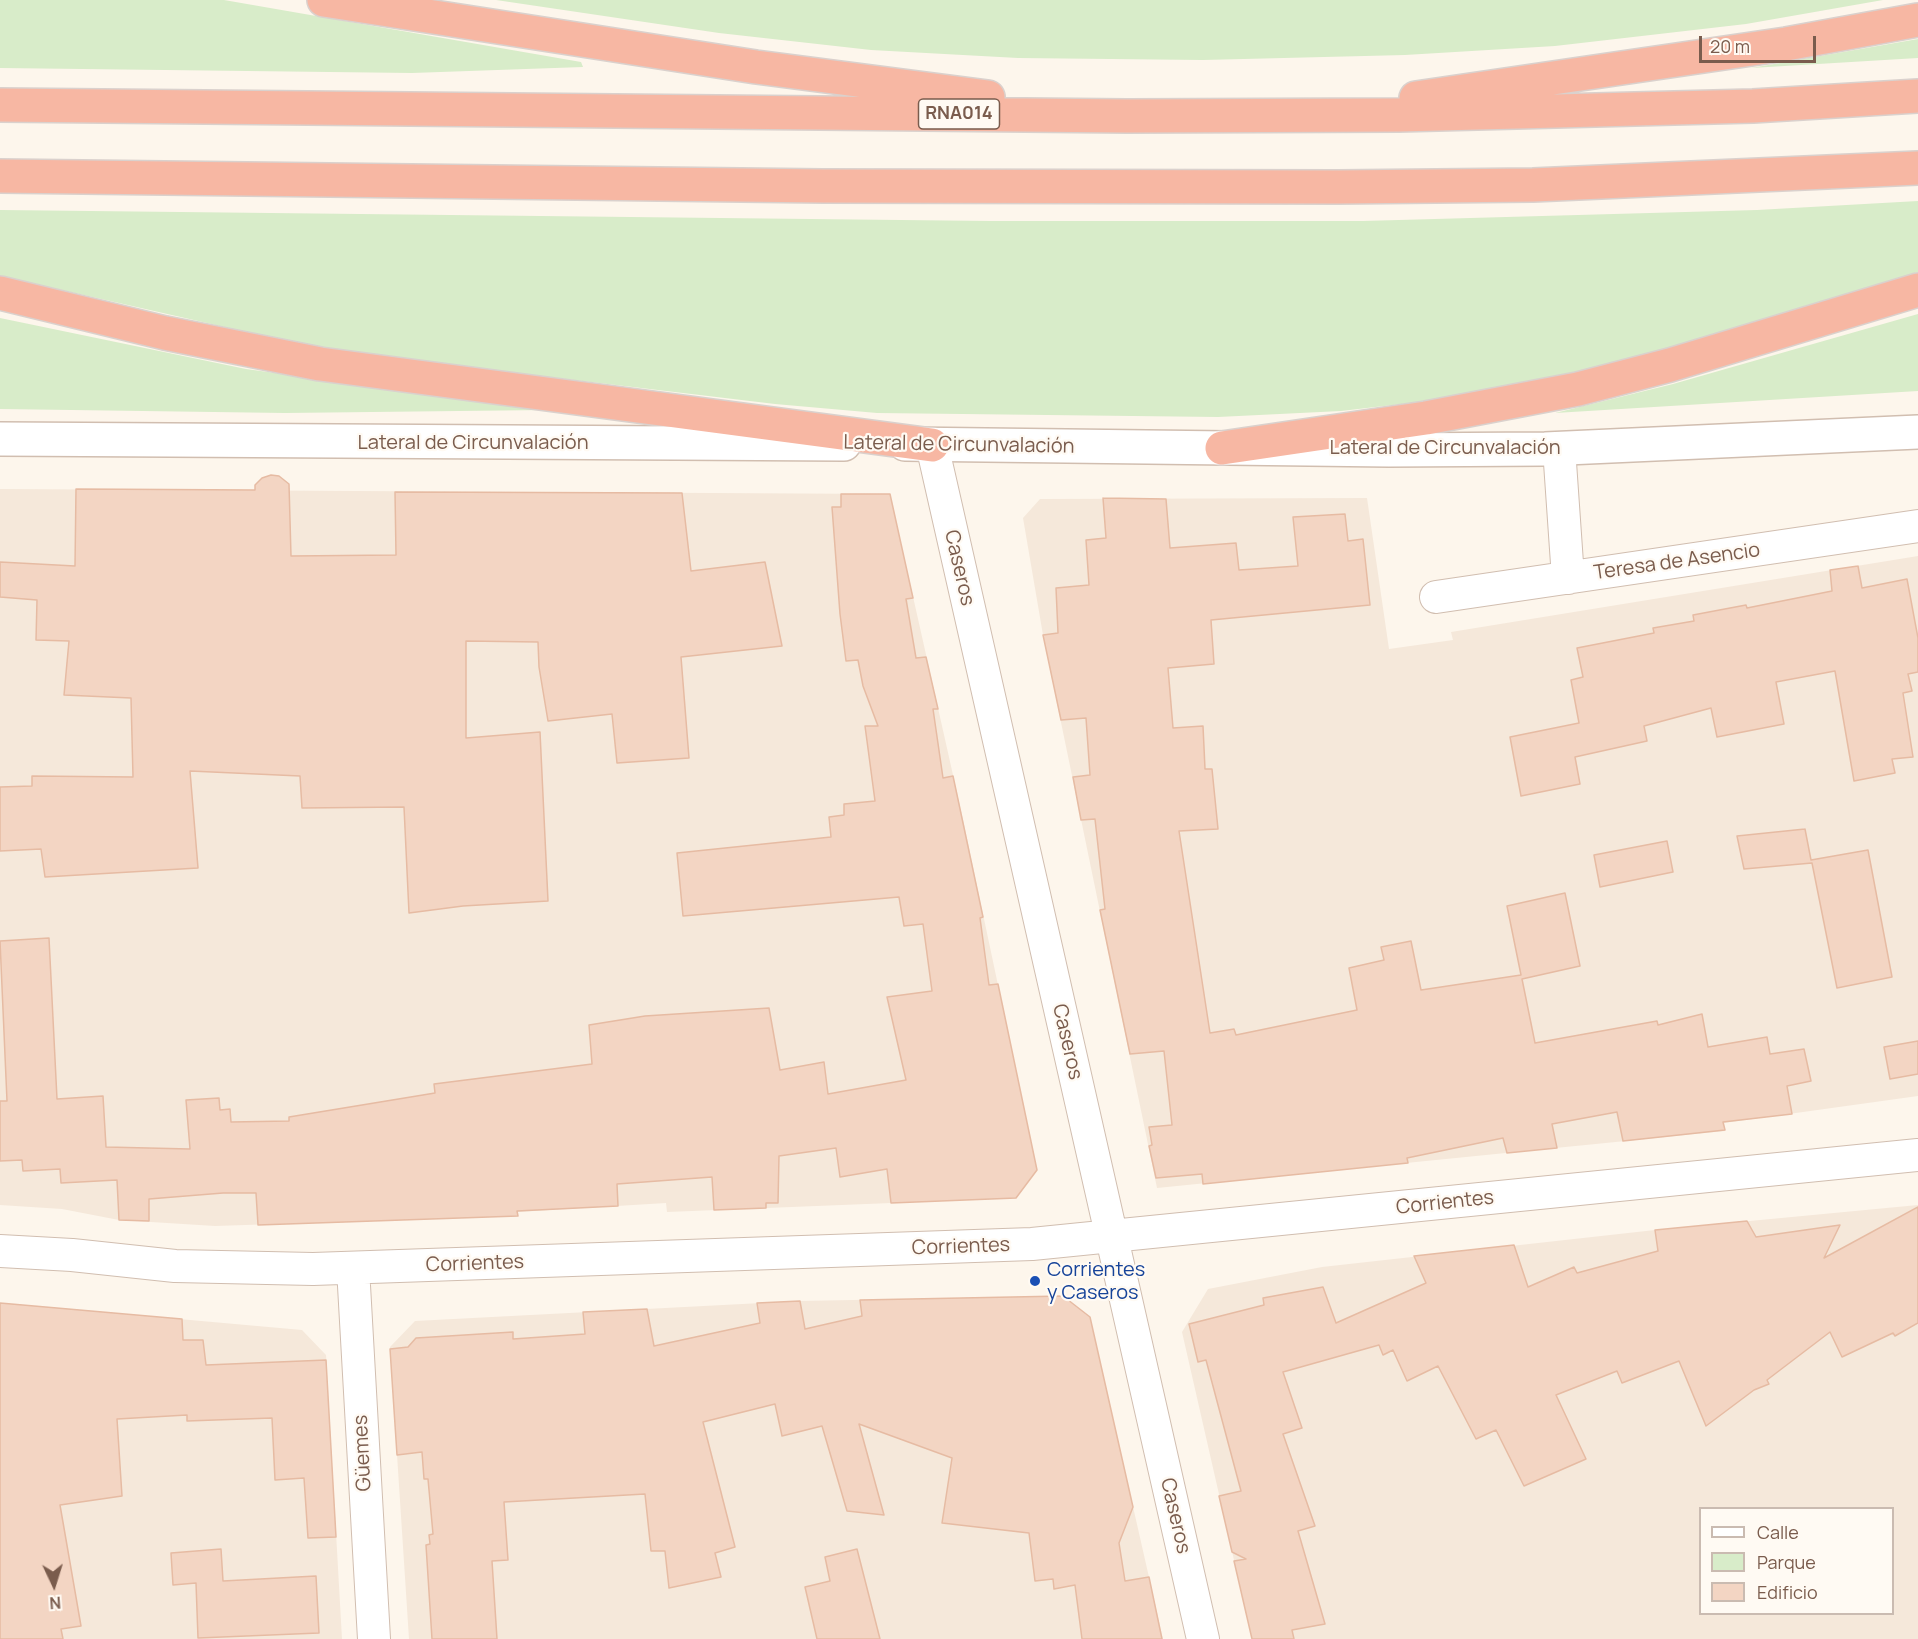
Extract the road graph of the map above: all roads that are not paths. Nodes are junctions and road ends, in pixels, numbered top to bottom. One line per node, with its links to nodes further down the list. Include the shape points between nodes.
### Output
1 (324, 0): 5 (highway, via 756,67)
2 (1918, 20): 6 (highway, via 1762,48)
3 (1918, 96): 6 (highway, RNA014, via 1514,114)
4 (0, 105): 5 (highway, RNA014)
5 (1127, 116): 6 (highway, RNA014)
6 (1282, 116)
7 (1918, 168): 8 (highway, via 1533,185 1338,187 835,186)
8 (0, 176)
9 (1918, 290): 14 (highway, via 1578,389 1426,418)
10 (0, 293): 13 (highway, via 165,333 320,364)
11 (1918, 432): 15 (street, Lateral de Circunvalación)
12 (0, 439): 13 (street, Lateral de Circunvalación)
13 (932, 444): 14 (street, Lateral de Circunvalación); 20 (street, Caseros)
14 (1222, 448): 15 (street, Lateral de Circunvalación)
15 (1559, 448): 17 (street)
16 (1918, 526): 17 (street, Teresa de Asencio)
17 (1568, 578): 18 (street, Teresa de Asencio)
18 (1436, 597)
19 (1918, 1155): 20 (street, Corrientes)
20 (1111, 1236): 22 (street, Corrientes, via 1032,1244); 24 (street, Caseros)
21 (0, 1251): 22 (street, Corrientes, via 175,1266)
22 (353, 1268): 23 (street, Güemes)
23 (374, 1639)
24 (1203, 1639)

